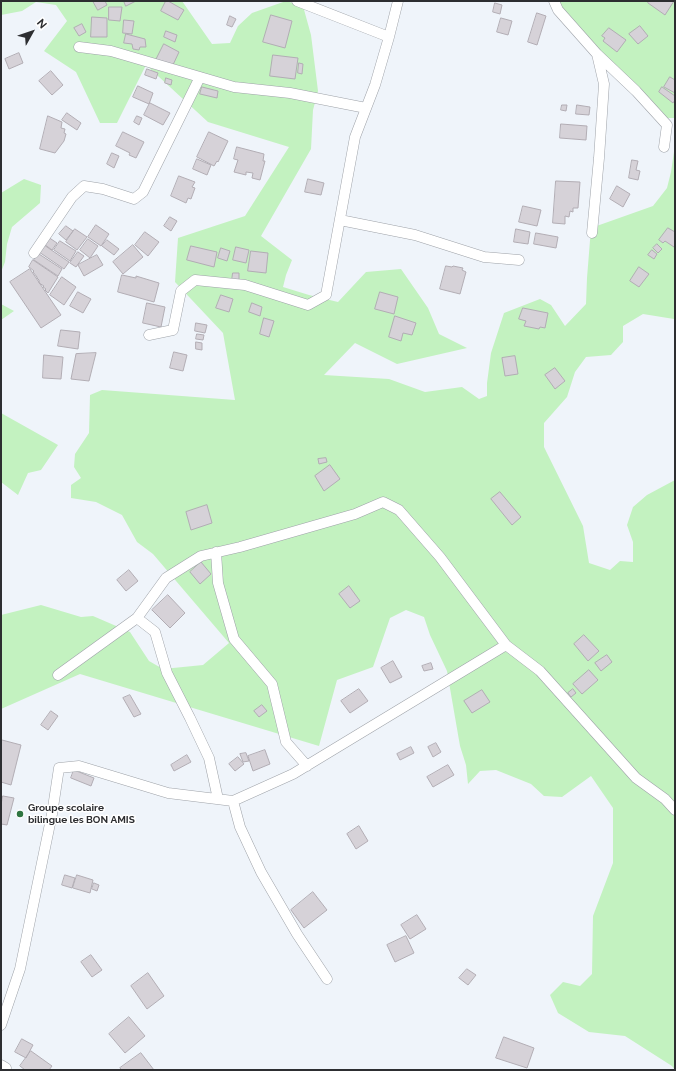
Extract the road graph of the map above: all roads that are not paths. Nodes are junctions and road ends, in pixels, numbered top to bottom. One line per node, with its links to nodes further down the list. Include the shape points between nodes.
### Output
1 (297, 1): 4 (street)
2 (398, 1): 4 (street)
3 (554, 1): 6 (street, via 558,10)
4 (389, 37): 8 (street)
5 (79, 46): 7 (street, via 111,51)
6 (597, 54): 9 (street, via 636,90 667,125); 11 (street, via 604,84)
7 (200, 77): 8 (street, via 234,87 290,92); 12 (street, via 143,192 134,199 84,186 72,197)
8 (366, 108): 10 (street, via 355,137)
9 (664, 147)
10 (340, 220): 13 (street, via 415,235 484,257); 14 (street, via 326,295 308,304 245,286 196,280 181,291 173,330)
11 (592, 233)
12 (34, 253)
13 (519, 260)
14 (149, 335)
15 (216, 552): 16 (street, via 201,556 166,578); 17 (street, via 355,514 383,502 404,515 440,557); 19 (street, via 218,583 234,639 272,684 286,742)
16 (137, 618): 18 (street); 20 (street, via 155,632 167,673 209,758)
17 (506, 645): 19 (street); 22 (street, via 540,671 636,778 665,799)
18 (58, 675)
19 (307, 766): 21 (street)
20 (218, 799): 21 (street); 24 (street, via 168,793 79,766 59,768 20,969)
21 (233, 801): 23 (street, via 240,827 261,872)
22 (675, 810)
23 (326, 979)
24 (1, 1025)

